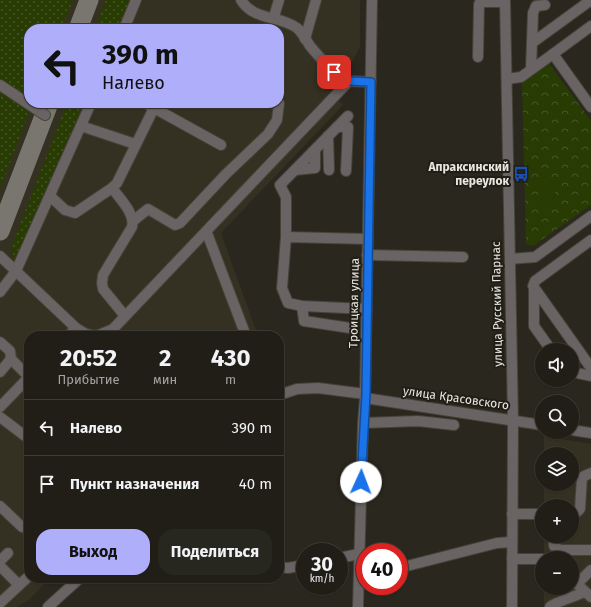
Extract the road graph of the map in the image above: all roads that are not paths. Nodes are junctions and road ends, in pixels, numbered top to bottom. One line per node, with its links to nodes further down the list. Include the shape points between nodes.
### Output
1 (136, 0): 10 (street)
2 (240, 0): 9 (street, via 247,10)
3 (279, 0): 9 (street)
4 (316, 0): 12 (street)
5 (372, 0): 19 (street, Троицкая улица)
6 (591, 0): 13 (street)
7 (505, 1): 15 (street, via 479,4); 17 (street, улица Русский Парнас)
8 (545, 5): 13 (street, via 537,6 533,11)
9 (273, 20): 12 (street, via 289,23 299,30)
10 (126, 24)
11 (591, 26): 14 (street)
12 (305, 39): 18 (street, via 334,72)
13 (532, 43): 16 (street)
14 (553, 54): 16 (street); 22 (street)
15 (478, 57)
16 (531, 69): 17 (street, via 521,77)
17 (507, 79): 48 (street, улица Русский Парнас)
18 (349, 81): 19 (street); 41 (street)
19 (371, 82): 43 (street, Троицкая улица)
20 (0, 85): 21 (street)
21 (24, 101)
22 (591, 107)
23 (34, 108): 28 (street)
24 (89, 108): 30 (street)
25 (148, 108): 33 (street)
26 (154, 108): 34 (street)
27 (278, 108): 40 (street, via 276,120 268,134 180,223 175,226 148,210)
28 (45, 115)
29 (348, 116): 31 (street)
30 (81, 126): 33 (street); 38 (street)
31 (337, 127): 32 (street); 36 (street, via 348,127)
32 (328, 136): 35 (street); 42 (street, via 315,150 315,168 295,170 280,185 286,197)
33 (135, 144): 37 (street, via 117,183)
34 (221, 145)
35 (329, 170)
36 (346, 171)
37 (112, 188): 38 (street, via 75,213 65,210); 40 (street, via 132,215)
38 (50, 196): 49 (street)
39 (591, 216): 48 (street, via 535,257)
40 (133, 221): 54 (street, via 132,227 103,275 102,283 103,289)
41 (207, 233): 54 (street); 60 (street)
42 (286, 237): 43 (street); 52 (street, via 282,288 288,303)
43 (368, 239): 45 (street, Троицкая улица)
44 (591, 240): 50 (street, via 535,281)
45 (367, 255): 47 (street); 53 (street, Троицкая улица)
46 (0, 256): 49 (street)
47 (462, 257)
48 (510, 260): 74 (street, улица Русский Парнас)
49 (16, 271): 51 (street); 55 (street)
50 (534, 289): 62 (street, via 534,326); 64 (street)
51 (0, 292)
52 (302, 306): 53 (street); 56 (street, via 304,321)
53 (367, 309): 71 (street, Троицкая улица)
54 (125, 316): 59 (street, via 113,329)
55 (76, 328): 57 (street); 58 (street)
56 (350, 328)
57 (73, 331)
58 (82, 331)
59 (106, 331)
60 (244, 331)
61 (0, 342): 63 (street, via 10,351)
62 (546, 343)
63 (11, 359): 65 (street); 66 (street)
64 (589, 361)
65 (0, 372)
66 (24, 372)
67 (579, 373): 68 (street)
68 (591, 376)
69 (24, 382): 72 (street)
70 (284, 393): 71 (street, улица Красовского, via 304,389)
71 (365, 396): 74 (street, улица Красовского); 75 (street, Троицкая улица)
72 (0, 407)
73 (0, 417): 80 (street)
74 (513, 420): 76 (street, улица Красовского); 84 (street, улица Русский Парнас)
75 (363, 423): 77 (street, via 418,421); 88 (street, Троицкая улица)
76 (535, 424)
77 (454, 425)
78 (579, 431): 79 (street)
79 (591, 433)
80 (24, 435)
81 (591, 473): 83 (street, via 582,477)
82 (0, 506): 86 (street)
83 (579, 510)
84 (512, 514): 85 (street); 87 (street, улица Русский Парнас)
85 (535, 514)
86 (24, 528)
87 (512, 542): 92 (street, улица Русский Парнас); 96 (street, via 497,543)
88 (359, 543)
89 (554, 543): 90 (street, via 560,550)
90 (591, 550)
91 (8, 553): 94 (street)
92 (512, 559): 93 (street); 110 (street, улица Русский Парнас)
93 (535, 559)
94 (0, 562)
95 (0, 566): 103 (street)
96 (408, 566)
97 (296, 567): 98 (street)
98 (284, 568)
99 (591, 570): 100 (street)
100 (579, 578)
101 (24, 580): 103 (street)
102 (74, 583): 108 (street)
103 (19, 585): 107 (street)
104 (579, 585): 106 (street)
105 (360, 595): 109 (street, Троицкая улица)
106 (588, 595): 111 (street, via 556,602)
107 (0, 603)
108 (48, 607)
109 (358, 607)
110 (512, 607)
111 (550, 607)

